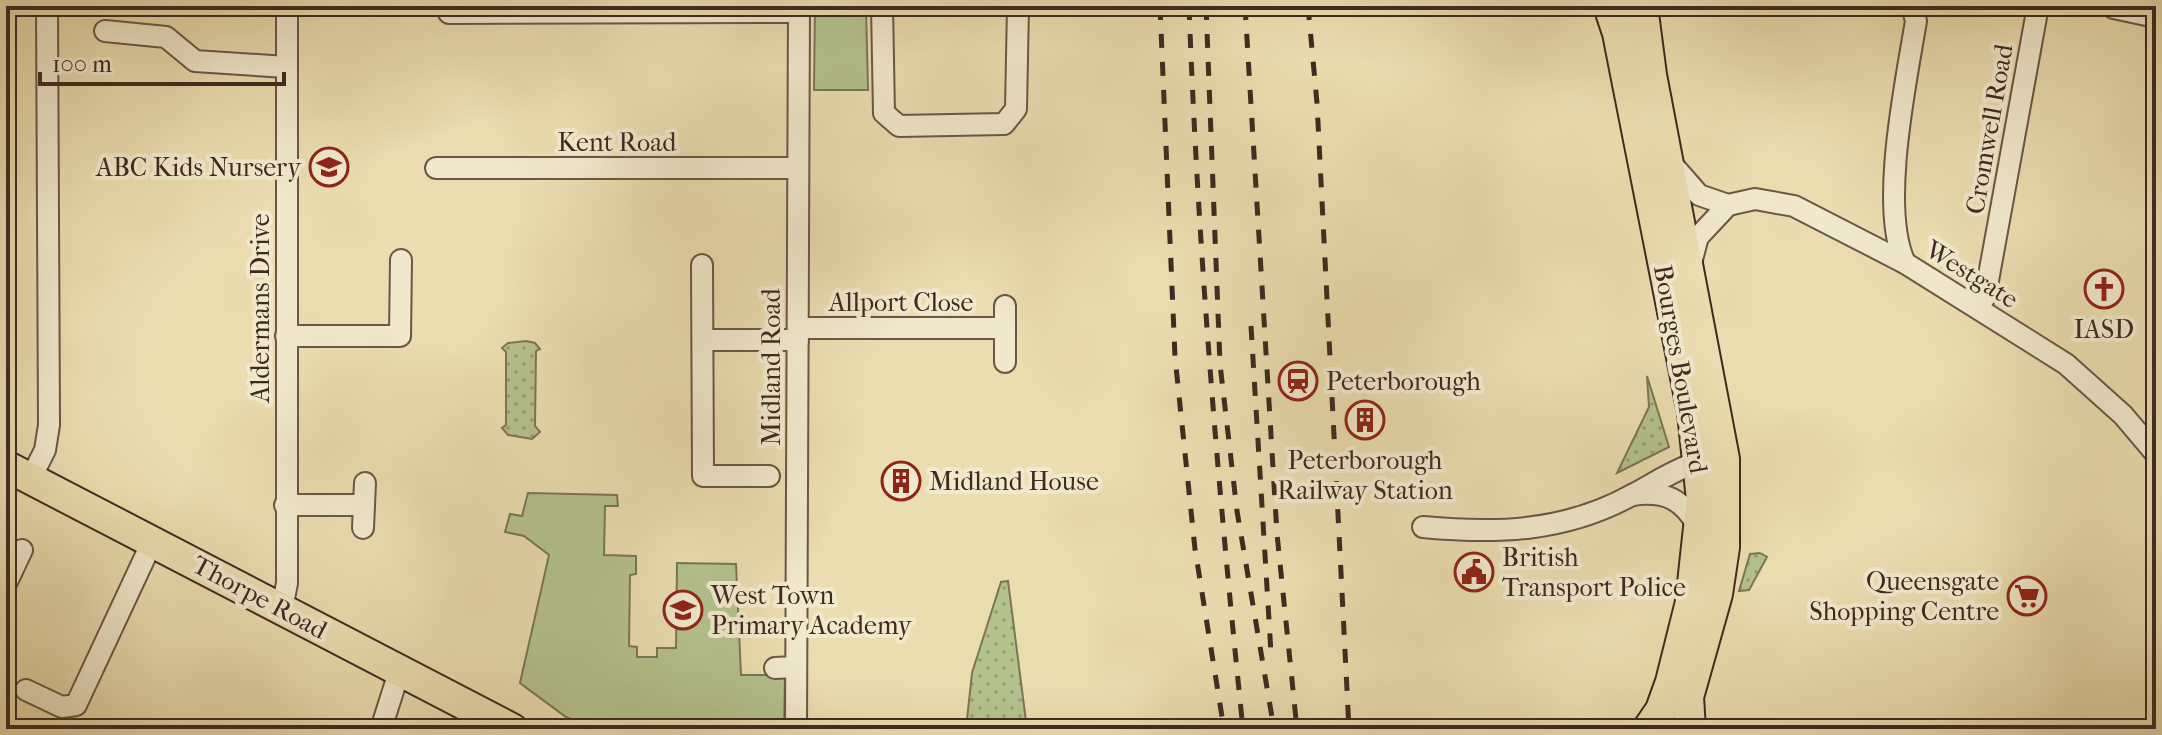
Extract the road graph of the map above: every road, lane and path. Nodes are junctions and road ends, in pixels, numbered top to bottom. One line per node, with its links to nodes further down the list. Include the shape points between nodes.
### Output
1 (47, 6): 34 (street, via 49,425 45,450)
2 (287, 6): 14 (street, Aldermans Drive)
3 (449, 6): 11 (street, via 449,13)
4 (882, 6): 5 (street, via 884,113 899,126 1004,124 1016,109)
5 (1018, 6)
6 (1609, 6): 33 (main road, Bourges Boulevard, via 1685,372)
7 (1642, 6): 15 (main road, Bourges Boulevard)
8 (1912, 6): 19 (street, via 1916,21 1897,132)
9 (2038, 6): 26 (street, Cromwell Road, via 1985,297)
10 (2114, 6): 12 (street)
11 (799, 9): 17 (street, Midland Road)
12 (2156, 15)
13 (105, 31): 14 (street, via 166,37 195,61)
14 (286, 67): 29 (street, Aldermans Drive)
15 (1668, 160): 18 (street, via 1699,195); 24 (main road, Bourges Boulevard)
16 (436, 168): 17 (street, Kent Road)
17 (798, 168): 28 (street, Midland Road)
18 (1728, 205): 20 (street, Westgate, via 1774,200 1836,225); 24 (street, via 1698,237)
19 (1896, 205): 20 (street); 22 (street, via 1896,240)
20 (1864, 243): 22 (street, Westgate)
21 (401, 260): 29 (street, via 400,336)
22 (1905, 263): 26 (street, Westgate)
23 (702, 265): 30 (street)
24 (1690, 267): 37 (main road, Bourges Boulevard)
25 (1005, 306): 27 (street)
26 (1978, 308): 32 (street, Westgate, via 2078,374)
27 (1005, 328): 28 (street, Allport Close); 31 (street)
28 (798, 334): 30 (street, Allport Close); 52 (street, Midland Road, via 785,668)
29 (286, 336): 39 (street, Aldermans Drive)
30 (703, 340): 35 (street, via 703,476)
31 (1005, 362)
32 (2156, 454)
33 (1698, 462): 37 (street); 38 (street, via 1663,475); 43 (main road, Bourges Boulevard)
34 (18, 472): 44 (main road, Thorpe Road)
35 (769, 476)
36 (365, 483): 40 (street)
37 (1725, 493): 54 (main road, Bourges Boulevard, via 1720,578 1688,697)
38 (1632, 495): 41 (street, via 1565,523 1511,532); 43 (street, via 1673,497 1688,508)
39 (285, 505): 40 (street); 47 (street, Aldermans Drive, via 287,583)
40 (364, 505): 42 (street)
41 (1423, 527)
42 (363, 528)
43 (1699, 528): 53 (main road, Bourges Boulevard, via 1683,637 1661,710)
44 (153, 540): 47 (main road, Thorpe Road); 49 (street, via 76,705 62,707)
45 (22, 550): 46 (street)
46 (6, 584)
47 (282, 609): 48 (main road, Thorpe Road)
48 (400, 669): 50 (street); 51 (main road, Thorpe Road)
49 (26, 690)
50 (381, 729)
51 (512, 729)
52 (796, 729)
53 (1648, 729)
54 (1690, 729)

